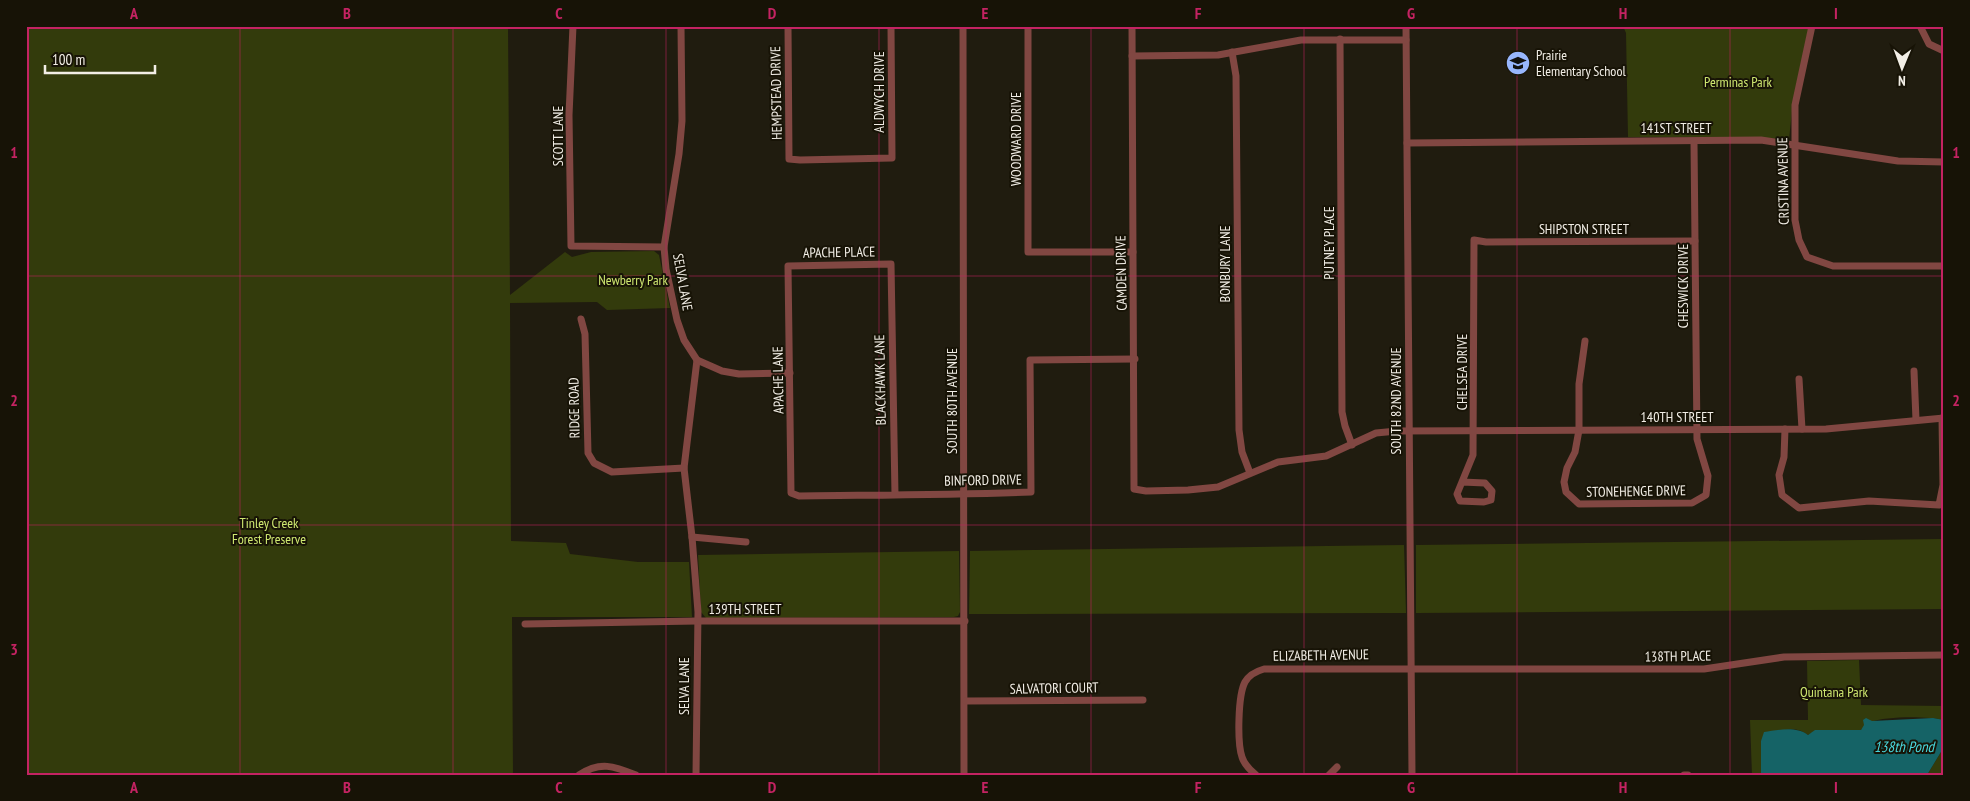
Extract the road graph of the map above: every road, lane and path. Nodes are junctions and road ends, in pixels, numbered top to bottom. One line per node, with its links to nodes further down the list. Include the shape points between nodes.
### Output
1 (573, 26): 23 (street, SCOTT LANE, via 569,115 571,246)
2 (681, 26): 23 (street, SELVA LANE, via 682,121)
3 (788, 26): 19 (street, HEMPSTEAD DRIVE, via 789,159)
4 (891, 26): 19 (street, ALDWYCH DRIVE)
5 (963, 26): 48 (street, SOUTH 80TH AVENUE)
6 (1028, 26): 24 (street, WOODWARD DRIVE, via 1028,252)
7 (1132, 26): 15 (street, CAMDEN DRIVE)
8 (1406, 26): 12 (street, SOUTH 82ND AVENUE)
9 (1812, 26): 18 (street, CRISTINA AVENUE, via 1795,105)
10 (1920, 26): 13 (street, via 1929,44)
11 (1340, 39): 12 (street); 14 (street, via 1301,40); 43 (street, PUTNEY PLACE, via 1342,412)
12 (1406, 40): 17 (street, SOUTH 82ND AVENUE)
13 (1944, 51)
14 (1232, 52): 15 (street, via 1199,56); 45 (street, BONBURY LANE, via 1236,76 1239,430 1242,452)
15 (1132, 56): 24 (street, CAMDEN DRIVE)
16 (1694, 142): 17 (street, 141ST STREET); 18 (street, 141ST STREET, via 1761,140); 22 (street, CHESWICK DRIVE)
17 (1407, 143): 40 (street, SOUTH 82ND AVENUE)
18 (1795, 146): 20 (street, 141ST STREET, via 1898,161); 27 (street, CRISTINA AVENUE, via 1795,220 1807,257 1833,266)
19 (892, 158)
20 (1944, 162)
21 (1474, 240): 22 (street, SHIPSTON STREET); 41 (street, CHELSEA DRIVE)
22 (1695, 241): 37 (street, CHESWICK DRIVE)
23 (664, 246): 31 (street, SELVA LANE, via 677,320 684,340)
24 (1133, 252): 30 (street, CAMDEN DRIVE)
25 (890, 264): 26 (street, APACHE PLACE); 49 (street, BLACKHAWK LANE)
26 (788, 266): 33 (street, APACHE LANE)
27 (1944, 266)
28 (581, 319): 44 (street, RIDGE ROAD, via 585,334 588,453 591,458 612,472)
29 (1585, 341): 42 (street, via 1579,384)
30 (1135, 359): 45 (street, CAMDEN DRIVE, via 1134,489 1208,488 1230,483); 48 (street, BINFORD DRIVE, via 1030,360 1031,492)
31 (697, 360): 33 (street, via 731,372); 44 (street, SELVA LANE)
32 (1914, 372): 36 (street)
33 (790, 373): 47 (street, APACHE LANE)
34 (1799, 379): 39 (street)
35 (1943, 418): 36 (street, 140TH STREET); 38 (street, via 1943,485 1939,505 1869,501 1799,508 1782,495 1779,475 1784,457)
36 (1916, 420): 39 (street, 140TH STREET)
37 (1696, 429): 38 (street, 140TH STREET); 42 (street, 140TH STREET); 42 (street, STONEHENGE DRIVE, via 1708,476 1706,495 1692,503 1579,504 1566,492 1564,482)
38 (1785, 429): 39 (street, 140TH STREET)
39 (1802, 429)
40 (1409, 430): 41 (street, 140TH STREET); 43 (street, via 1376,433); 56 (street, SOUTH 82ND AVENUE)
41 (1474, 430): 42 (street, 140TH STREET); 46 (street, CHELSEA DRIVE, via 1473,454)
42 (1579, 430)
43 (1352, 445): 45 (street, via 1326,456 1278,462)
44 (684, 468): 50 (street, SELVA LANE)
45 (1250, 473)
46 (1462, 482): 46 (street, CHELSEA DRIVE, via 1486,484 1492,492 1491,500 1460,501 1457,494)
47 (791, 493): 49 (street, BINFORD DRIVE, via 799,496)
48 (965, 494): 49 (street, BINFORD DRIVE); 53 (street, SOUTH 80TH AVENUE)
49 (896, 495)
50 (692, 537): 51 (street); 52 (street, SELVA LANE)
51 (746, 542)
52 (697, 621): 53 (street, 139TH STREET); 54 (street, 139TH STREET); 62 (street, SELVA LANE)
53 (965, 621): 58 (street, SOUTH 80TH AVENUE)
54 (525, 624)
55 (1944, 655): 56 (street, 138TH PLACE, via 1784,657 1704,669)
56 (1412, 669): 64 (street, ELIZABETH AVENUE, via 1270,668 1253,674 1241,695 1241,751 1244,762); 66 (street, SOUTH 82ND AVENUE)
57 (1143, 700): 58 (street, SALVATORI COURT)
58 (966, 701): 63 (street, SOUTH 80TH AVENUE)
59 (1337, 767): 65 (street)
60 (579, 775): 61 (street, via 594,766 615,766)
61 (636, 775)
62 (696, 775)
63 (964, 775)
64 (1256, 775)
65 (1329, 775)
66 (1412, 775)
67 (1684, 775): 68 (street)
68 (1688, 775)

